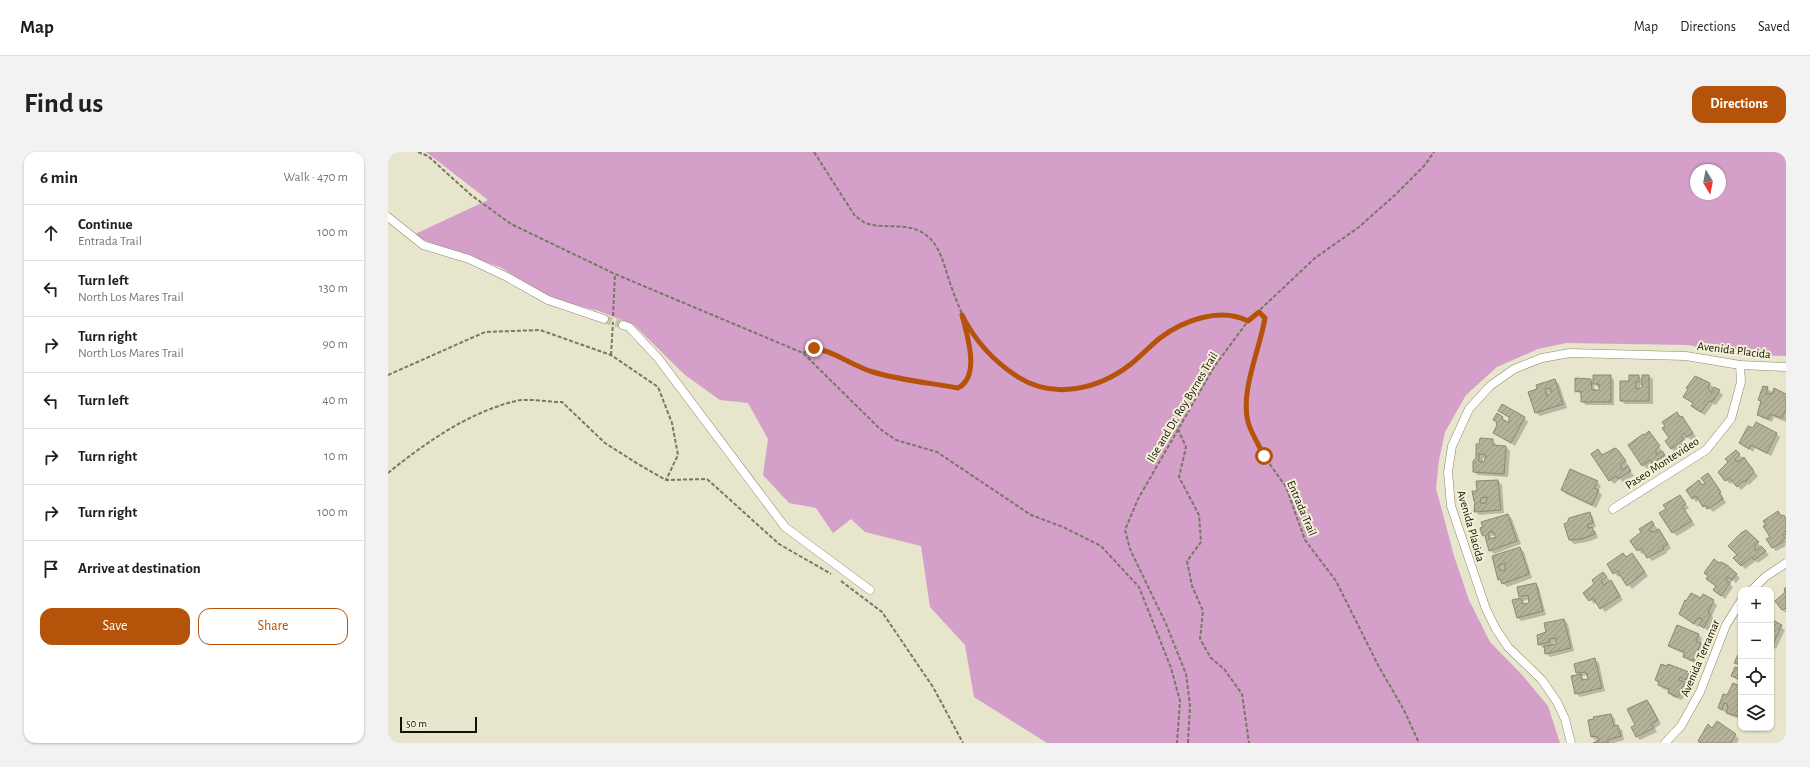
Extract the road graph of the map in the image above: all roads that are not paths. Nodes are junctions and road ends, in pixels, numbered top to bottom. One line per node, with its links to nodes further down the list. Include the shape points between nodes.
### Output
1 (388, 217): 2 (street, via 423,245 469,259 548,300)
2 (604, 319)
3 (623, 325): 9 (street, via 629,327 658,358 785,527)
4 (1740, 365): 5 (street, Avenida Placida); 6 (street, Paseo Montevideo, via 1741,382 1731,419 1706,450); 11 (street, Avenida Placida, via 1686,356 1570,353 1542,358 1514,369 1490,386 1469,409 1452,446 1448,472 1451,506 1486,609 1508,647 1542,680 1557,702)
5 (1786, 367)
6 (1613, 509)
7 (1786, 563): 8 (street)
8 (1755, 587)
9 (870, 590)
10 (1738, 606): 12 (street, Avenida Terramar, via 1726,625 1700,692 1681,726)
11 (1571, 743)
12 (1665, 743)

